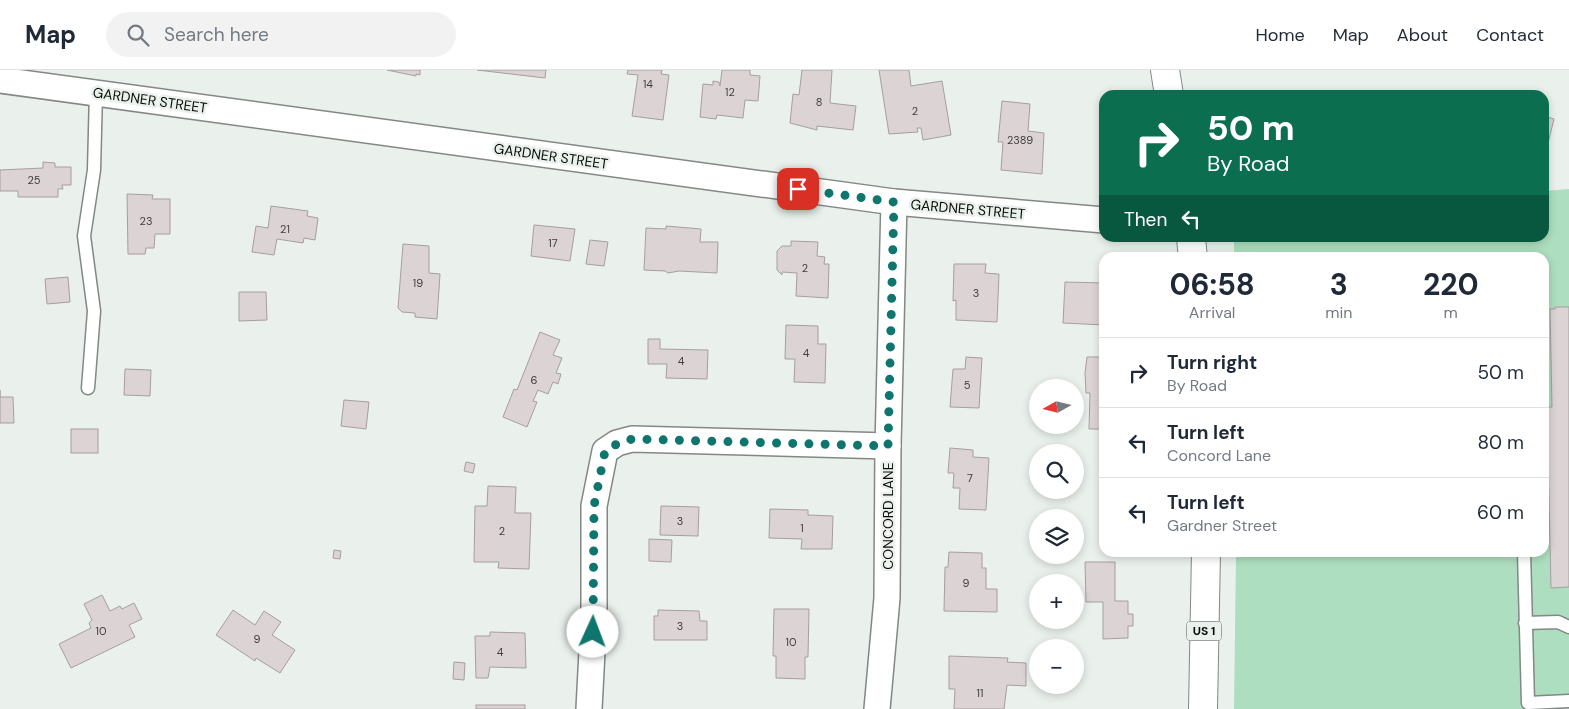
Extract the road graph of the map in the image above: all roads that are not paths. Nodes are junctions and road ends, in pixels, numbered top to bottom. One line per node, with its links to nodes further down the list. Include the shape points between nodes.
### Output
1 (1165, 70): 3 (main road)
2 (0, 80): 4 (street, GARDNER STREET)
3 (1168, 90)
4 (96, 92): 5 (street, GARDNER STREET); 7 (lane, via 94,170 84,236 94,311)
5 (894, 202): 6 (street, GARDNER STREET); 8 (street, CONCORD LANE)
6 (1099, 220)
7 (88, 388)
8 (888, 446): 14 (street, via 632,439 605,451 594,506 594,613); 15 (street, CONCORD LANE, via 887,598)
9 (1206, 557): 16 (main road, US 1)
10 (1524, 557): 11 (lane)
11 (1526, 624): 12 (lane, via 1558,622); 13 (lane, via 1528,703)
12 (1569, 627)
13 (1569, 701)
14 (589, 709)
15 (877, 709)
16 (1203, 709)

